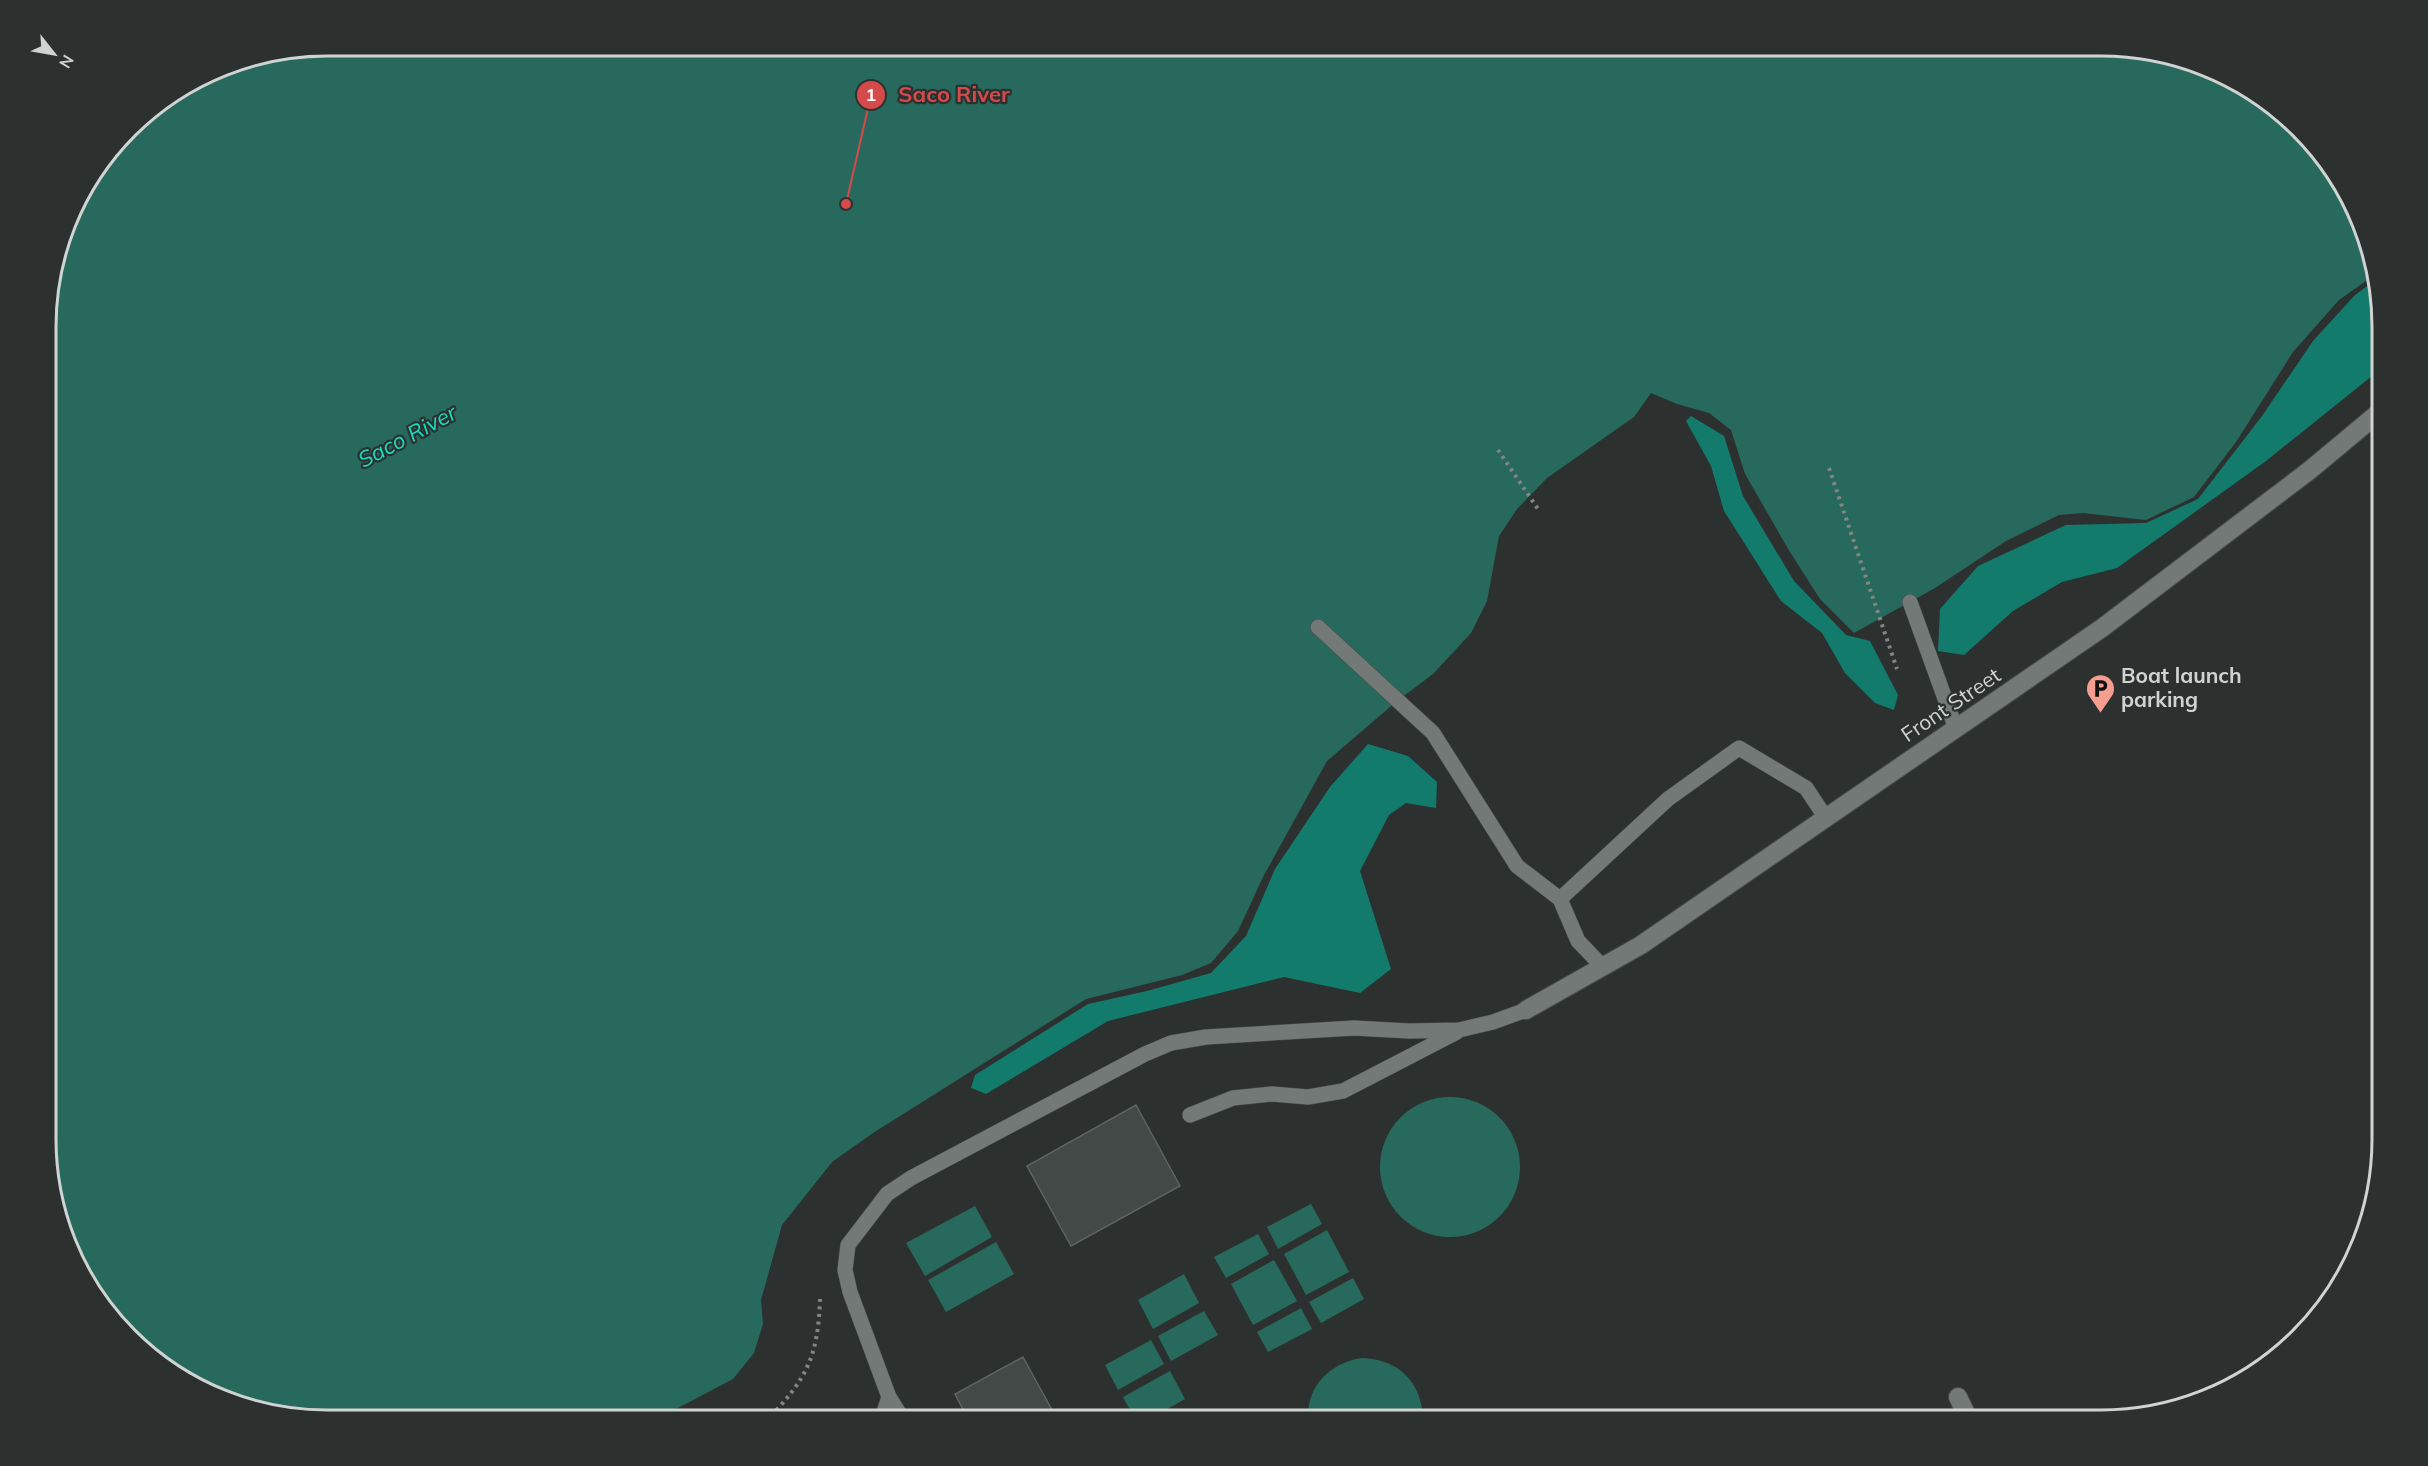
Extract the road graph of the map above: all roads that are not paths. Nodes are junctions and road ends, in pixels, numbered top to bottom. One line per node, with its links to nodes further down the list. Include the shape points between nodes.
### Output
1 (2372, 418): 4 (street, Front Street, via 2102,628)
2 (1910, 602): 4 (lane)
3 (1318, 627): 6 (lane, via 1433,733 1517,866)
4 (1956, 729): 5 (street, Front Street)
5 (1826, 818): 6 (lane, via 1806,788 1739,748 1668,799); 7 (street, Front Street)
6 (1560, 899): 7 (lane, via 1578,941)
7 (1603, 967): 8 (street, Front Street)
8 (1526, 1010): 9 (lane)
9 (1459, 1030): 10 (lane, via 1343,1091 1308,1097 1272,1094 1233,1098); 11 (lane, via 1354,1028 1206,1036 1171,1043 1019,1120 887,1194 848,1245 845,1270)
10 (1190, 1115)
11 (889, 1397): 13 (lane); 14 (lane)
12 (1958, 1397): 15 (street)
13 (884, 1411)
14 (898, 1411)
15 (1965, 1411)

